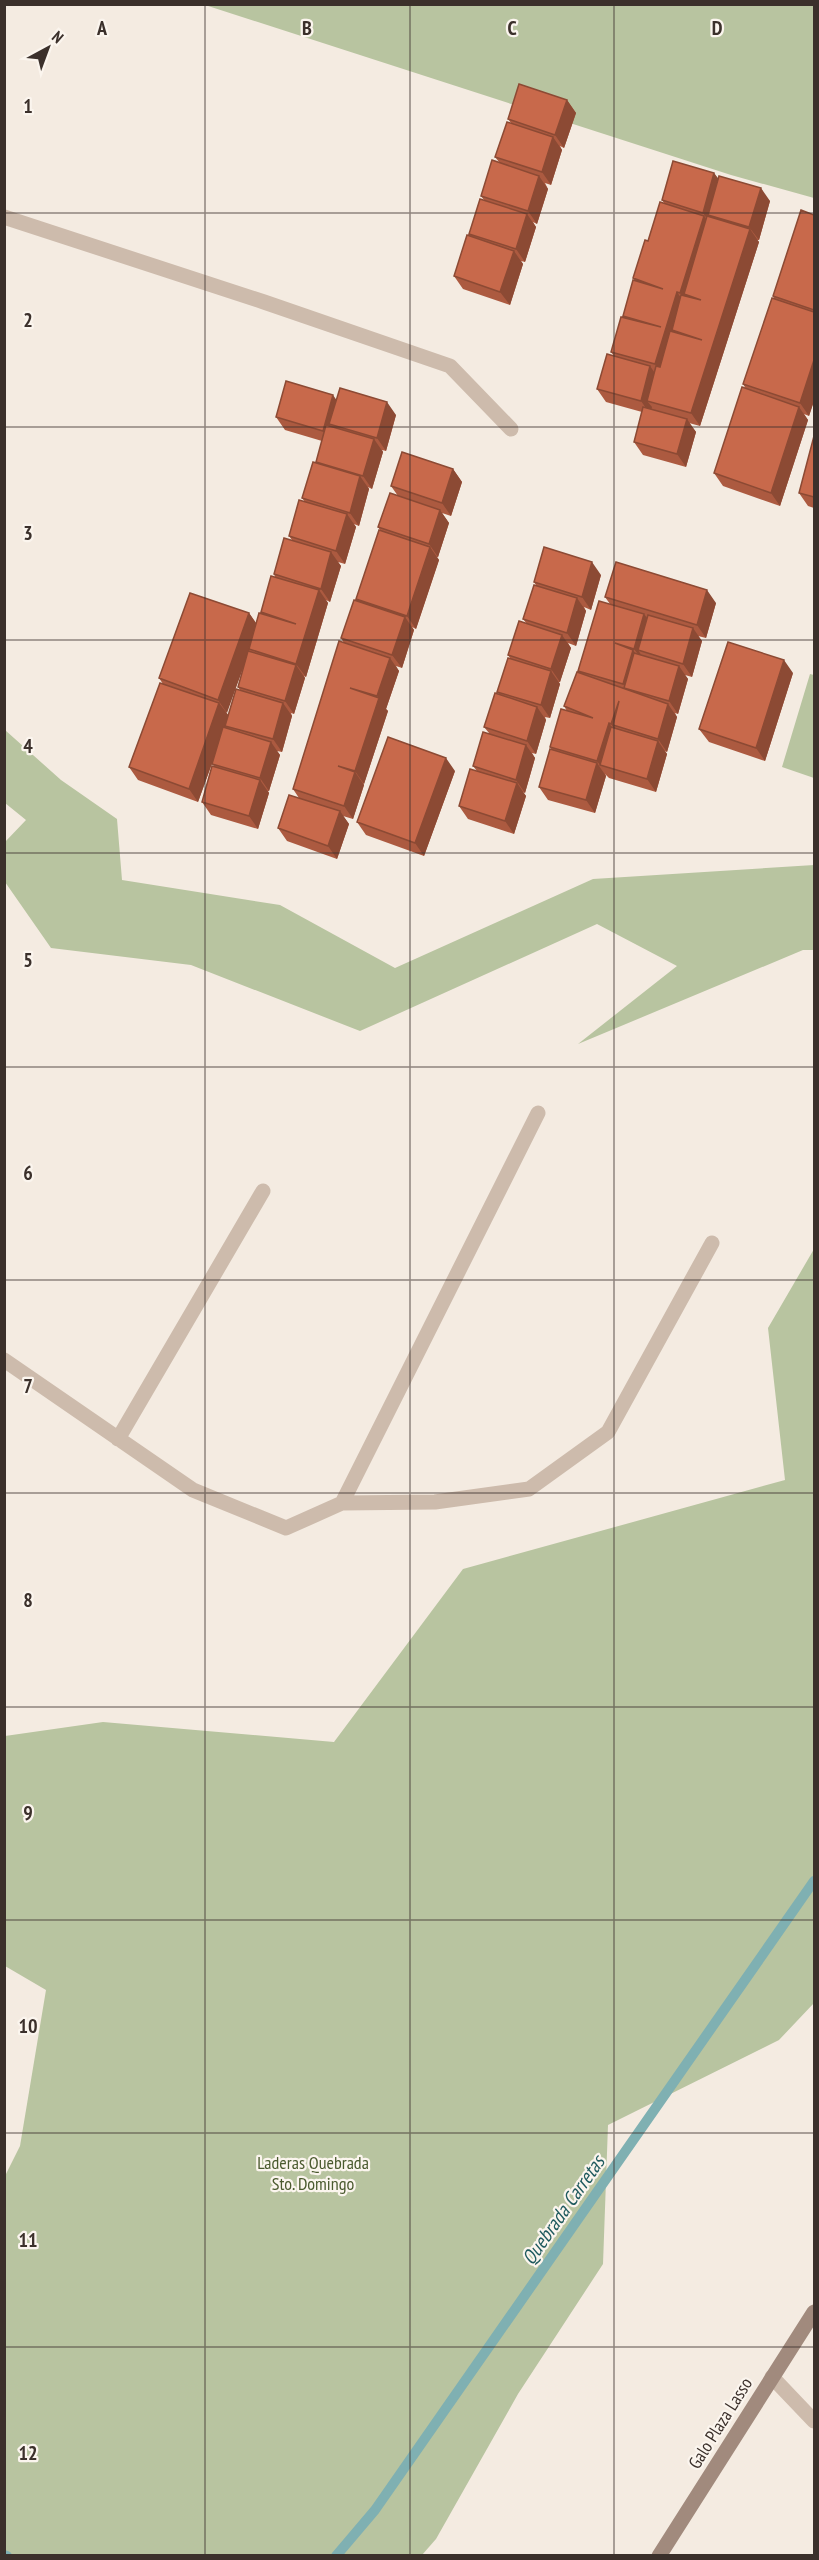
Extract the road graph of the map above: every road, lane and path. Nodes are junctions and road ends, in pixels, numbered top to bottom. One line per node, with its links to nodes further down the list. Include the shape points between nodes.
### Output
1 (4, 217): 2 (street, via 450,366)
2 (511, 429)
3 (538, 1113): 8 (street)
4 (263, 1191): 7 (street)
5 (712, 1243): 8 (street, via 608,1432 529,1489 435,1502)
6 (4, 1360): 7 (street)
7 (118, 1438): 8 (street, via 194,1490 286,1528)
8 (342, 1503)
9 (814, 2312): 10 (street, Galo Plaza Lasso)
10 (772, 2377): 11 (street); 12 (street, Galo Plaza Lasso)
11 (814, 2421)
12 (659, 2556)

